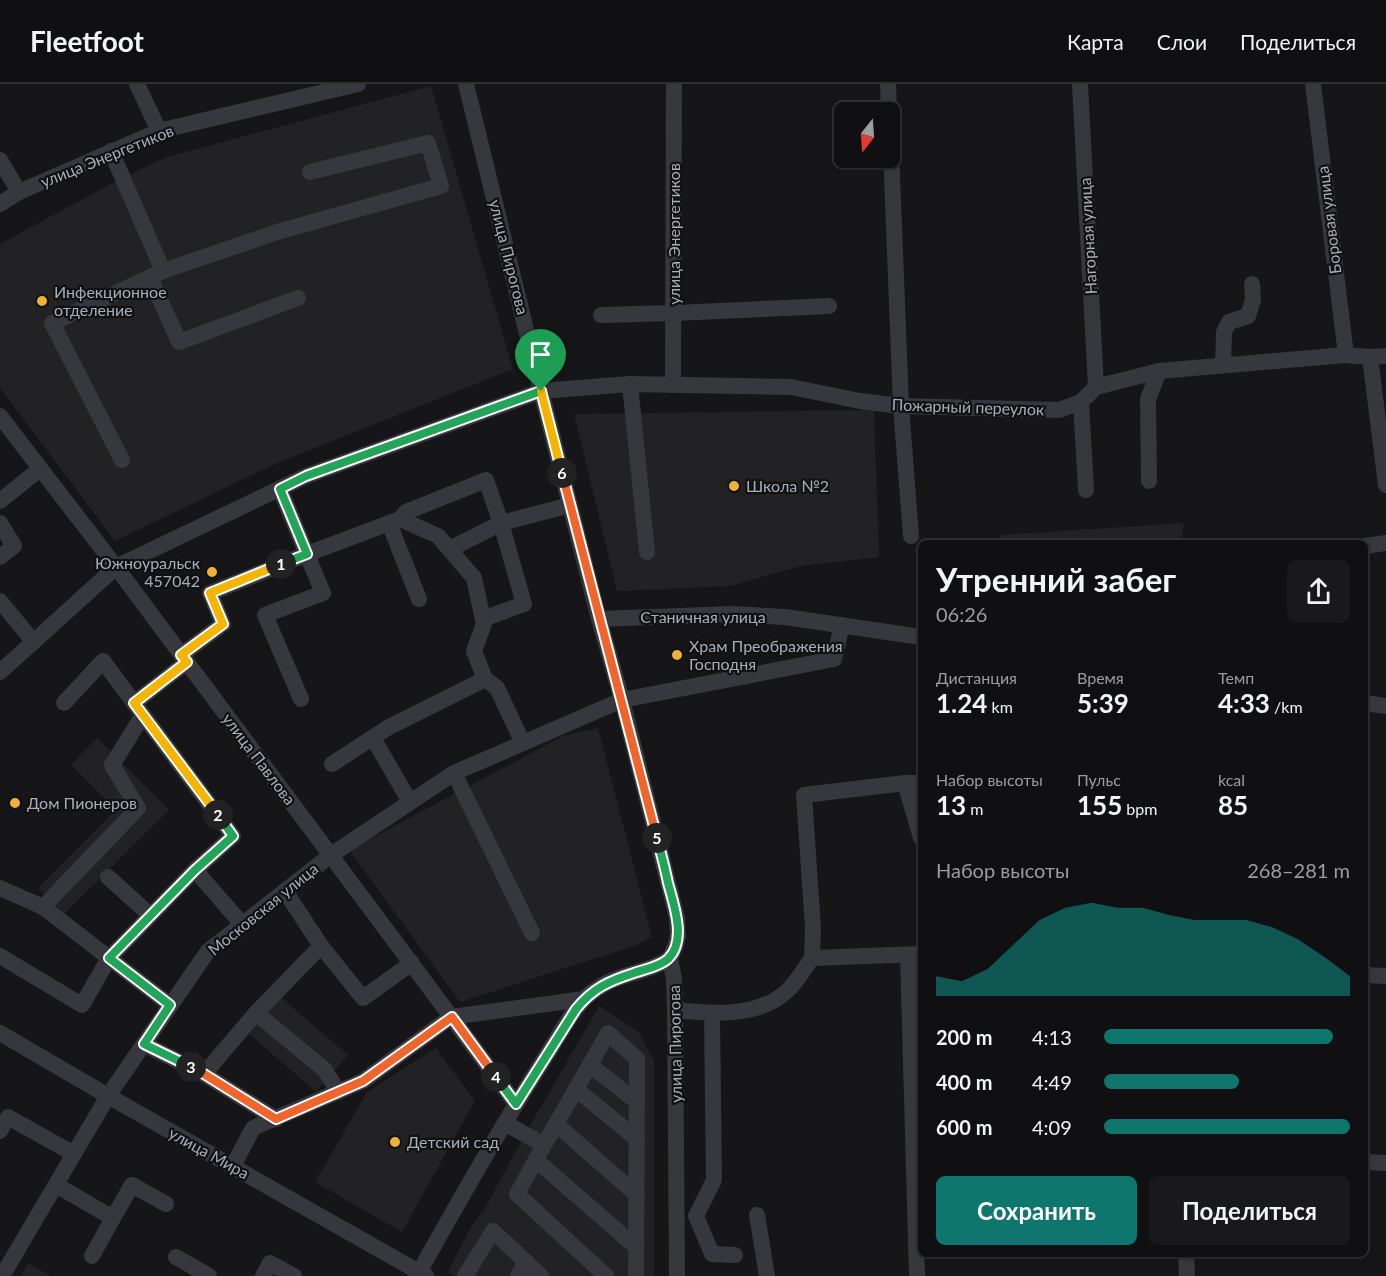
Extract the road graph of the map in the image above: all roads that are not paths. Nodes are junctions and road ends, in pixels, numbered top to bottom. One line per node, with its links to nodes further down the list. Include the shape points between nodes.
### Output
1 (137, 84): 10 (street)
2 (358, 84): 8 (street, улица Энергетиков)
3 (466, 84): 30 (street, улица Пирогова)
4 (674, 84): 21 (street, улица Энергетиков)
5 (888, 84): 9 (street)
6 (1080, 84): 29 (street, Нагорная улица)
7 (1313, 84): 23 (street, Боровая улица)
8 (296, 91): 10 (street, улица Энергетиков)
9 (889, 102)
10 (159, 131): 11 (street, улица Энергетиков)
11 (111, 151): 15 (street, улица Энергетиков); 17 (street)
12 (0, 160): 15 (street)
13 (892, 168): 32 (street)
14 (310, 172): 17 (street, via 428,143 441,186 277,232)
15 (19, 192): 16 (street, улица Энергетиков)
16 (0, 204)
17 (157, 274): 19 (street, via 179,342); 34 (street, via 52,323)
18 (1252, 284): 25 (street, via 1248,316 1229,322 1224,332)
19 (298, 298)
20 (829, 306): 21 (street)
21 (674, 313): 22 (street); 28 (street, улица Энергетиков)
22 (601, 315)
23 (1346, 355): 24 (street); 25 (street)
24 (1378, 357): 37 (street)
25 (1223, 365): 26 (street)
26 (1159, 371): 29 (street); 36 (street, via 1148,399)
27 (630, 384): 28 (street, Пожарный переулок); 30 (street, Пожарный переулок); 49 (street)
28 (673, 385): 32 (street, Пожарный переулок, via 791,387)
29 (1096, 387): 31 (street)
30 (541, 391): 38 (street, Пожарный переулок, via 306,476); 41 (street, улица Пирогова)
31 (1082, 402): 32 (street, Пожарный переулок, via 1059,410); 39 (street)
32 (901, 406): 45 (street)
33 (0, 416): 35 (street, улица Павлова)
34 (122, 460)
35 (40, 469): 40 (street); 52 (street, улица Павлова)
36 (1149, 481)
37 (1386, 485)
38 (280, 489): 50 (street); 52 (street, Пожарный переулок)
39 (1086, 490)
40 (0, 501)
41 (570, 505): 44 (street); 56 (street, улица Пирогова)
42 (395, 521): 44 (street, via 406,512 486,480); 48 (street, via 438,536); 50 (street); 53 (street)
43 (0, 523): 51 (street, via 14,546)
44 (501, 523): 48 (street); 55 (street, via 524,604)
45 (911, 536)
46 (1386, 543): 47 (street)
47 (1368, 546)
48 (450, 549): 55 (street, via 474,578)
49 (647, 552)
50 (307, 554): 60 (street, via 210,593 223,624); 63 (street, via 323,593 265,615)
51 (0, 557)
52 (116, 567): 59 (street, Пожарный переулок); 60 (street, улица Павлова)
53 (419, 599)
54 (0, 601): 59 (street)
55 (483, 619): 62 (street, via 474,651)
56 (599, 619): 57 (street, Станичная улица, via 732,614); 64 (street, улица Пирогова)
57 (842, 625): 58 (street, Станичная улица); 64 (street, via 834,659)
58 (918, 637)
59 (33, 642): 61 (street, Пожарный переулок)
60 (184, 658): 68 (street); 76 (street, улица Павлова)
61 (0, 672)
62 (485, 679): 69 (street); 70 (street, via 497,688)
63 (301, 699)
64 (622, 700): 70 (street, Московская улица); 89 (street, улица Пирогова, via 677,918 678,936)
65 (64, 703): 68 (street, via 103,661)
66 (1368, 703): 67 (street)
67 (1386, 706)
68 (139, 709): 77 (street, via 233,836); 81 (street, via 112,765 138,808)
69 (373, 738): 71 (street); 74 (street)
70 (523, 743): 72 (street, Московская улица)
71 (332, 764)
72 (454, 773): 74 (street, Московская улица); 84 (street)
73 (913, 783): 75 (street); 90 (street, via 804,795)
74 (410, 802): 76 (street, Московская улица)
75 (918, 817)
76 (331, 855): 80 (street, Московская улица); 91 (street, улица Павлова)
77 (195, 870): 82 (street); 83 (street)
78 (108, 877): 82 (street)
79 (0, 888): 81 (street)
80 (285, 891): 83 (street, Московская улица); 85 (street)
81 (43, 907): 88 (street)
82 (150, 915): 88 (street)
83 (242, 924): 95 (street, Московская улица, via 208,951)
84 (532, 933)
85 (321, 946): 91 (street, via 363,998); 97 (street)
86 (914, 955): 90 (street); 141 (street)
87 (0, 956): 88 (street, via 82,1005)
88 (109, 958): 95 (street)
89 (670, 958): 94 (street, via 612,980); 96 (street, улица Пирогова)
90 (812, 958): 98 (street, via 785,993 770,1003)
91 (412, 963): 99 (street, улица Павлова)
92 (1368, 975): 93 (street)
93 (1386, 976)
94 (584, 999): 99 (street); 108 (street)
95 (170, 1005): 101 (street, Московская улица)
96 (675, 1010): 98 (street); 139 (street, улица Пирогова)
97 (256, 1013): 103 (street); 105 (street, via 325,1070)
98 (712, 1014): 125 (street, via 714,1180 696,1216 712,1254)
99 (452, 1017): 105 (street, via 363,1081); 108 (street, улица Павлова)
100 (0, 1033): 106 (street, улица Мира)
101 (144, 1044): 103 (street); 106 (street, Московская улица)
102 (590, 1065): 104 (street); 107 (street); 107 (street, via 608,1034 637,1059)
103 (204, 1074): 109 (street)
104 (576, 1089): 111 (street); 113 (street)
105 (338, 1092): 109 (street)
106 (108, 1096): 115 (street, Московская улица); 118 (street, улица Мира)
107 (637, 1102): 113 (street)
108 (516, 1104): 110 (street)
109 (276, 1119): 118 (street, via 254,1128)
110 (505, 1122): 114 (street); 130 (street)
111 (556, 1124): 114 (street); 120 (street)
112 (0, 1131): 115 (street, via 8,1117)
113 (637, 1139): 120 (street)
114 (540, 1153): 124 (street); 137 (street, via 517,1194)
115 (74, 1154): 119 (street, Московская улица)
116 (1368, 1162): 117 (street)
117 (1386, 1163)
118 (233, 1166): 130 (street, улица Мира)
119 (56, 1185): 123 (street); 131 (street, Московская улица)
120 (637, 1195): 124 (street)
121 (166, 1204): 123 (street, via 132,1185)
122 (758, 1215): 140 (street)
123 (113, 1218): 126 (street)
124 (636, 1248): 138 (street)
125 (735, 1255)
126 (92, 1256)
127 (176, 1257): 132 (street)
128 (1186, 1257): 142 (street)
129 (522, 1269): 135 (street, via 494,1231); 136 (street)
130 (421, 1274)
131 (2, 1276)
132 (210, 1276)
133 (263, 1276): 134 (street, via 270,1263)
134 (294, 1276)
135 (465, 1276)
136 (542, 1276)
137 (606, 1276)
138 (636, 1276)
139 (677, 1276)
140 (767, 1276)
141 (917, 1276)
142 (1187, 1276)

